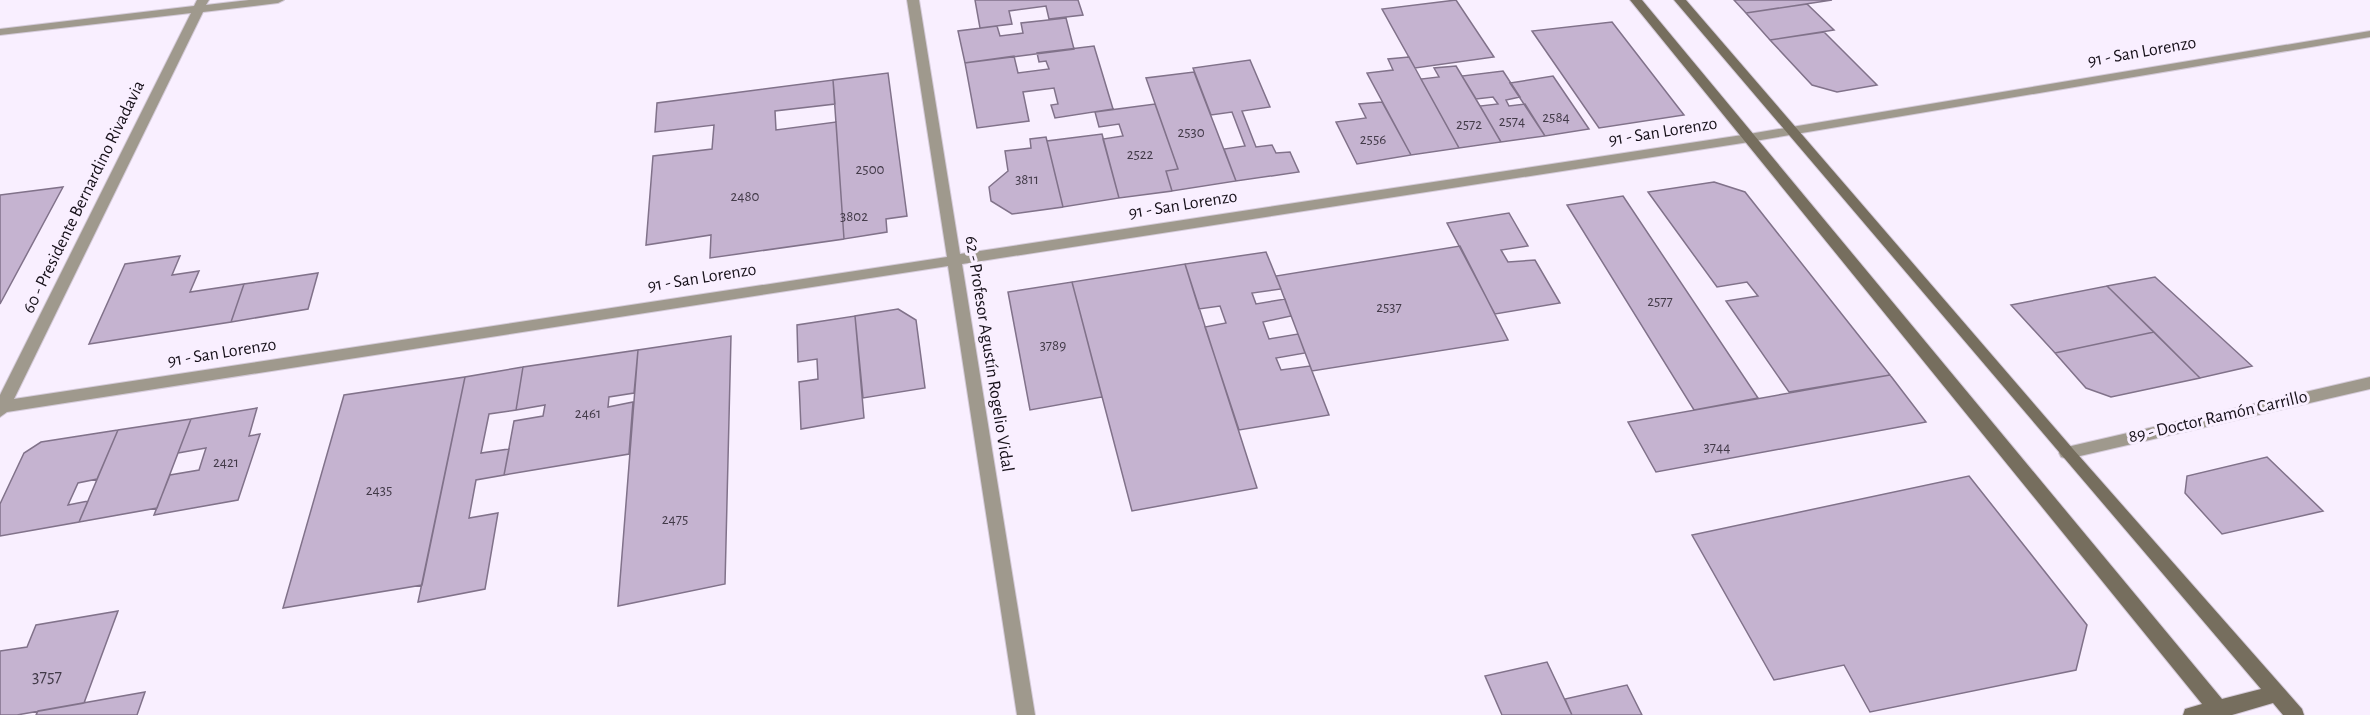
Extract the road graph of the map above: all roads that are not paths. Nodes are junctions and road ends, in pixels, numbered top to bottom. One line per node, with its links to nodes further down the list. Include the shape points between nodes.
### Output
1 (278, 0): 5 (street)
2 (913, 0): 10 (street, 62 - Profesor Agustín Rogelio Vidal)
3 (1636, 0): 9 (main road)
4 (1680, 0): 8 (main road)
5 (200, 5): 6 (street); 12 (street, 60 - Presidente Bernardino Rivadavia)
6 (0, 32)
7 (2370, 34): 8 (street, 91 - San Lorenzo)
8 (1790, 130): 9 (street, 91 - San Lorenzo); 13 (main road)
9 (1749, 138): 10 (street, 91 - San Lorenzo); 15 (main road)
10 (954, 259): 12 (street, 91 - San Lorenzo); 16 (street, 62 - Profesor Agustín Rogelio Vidal)
11 (2370, 383): 13 (street, 89 - Doctor Ramón Carrillo)
12 (1, 408)
13 (2067, 453): 14 (main road)
14 (2277, 694): 15 (main road); 18 (main road)
15 (2221, 712): 17 (main road)
16 (1026, 715)
17 (2192, 715)
18 (2295, 715)

